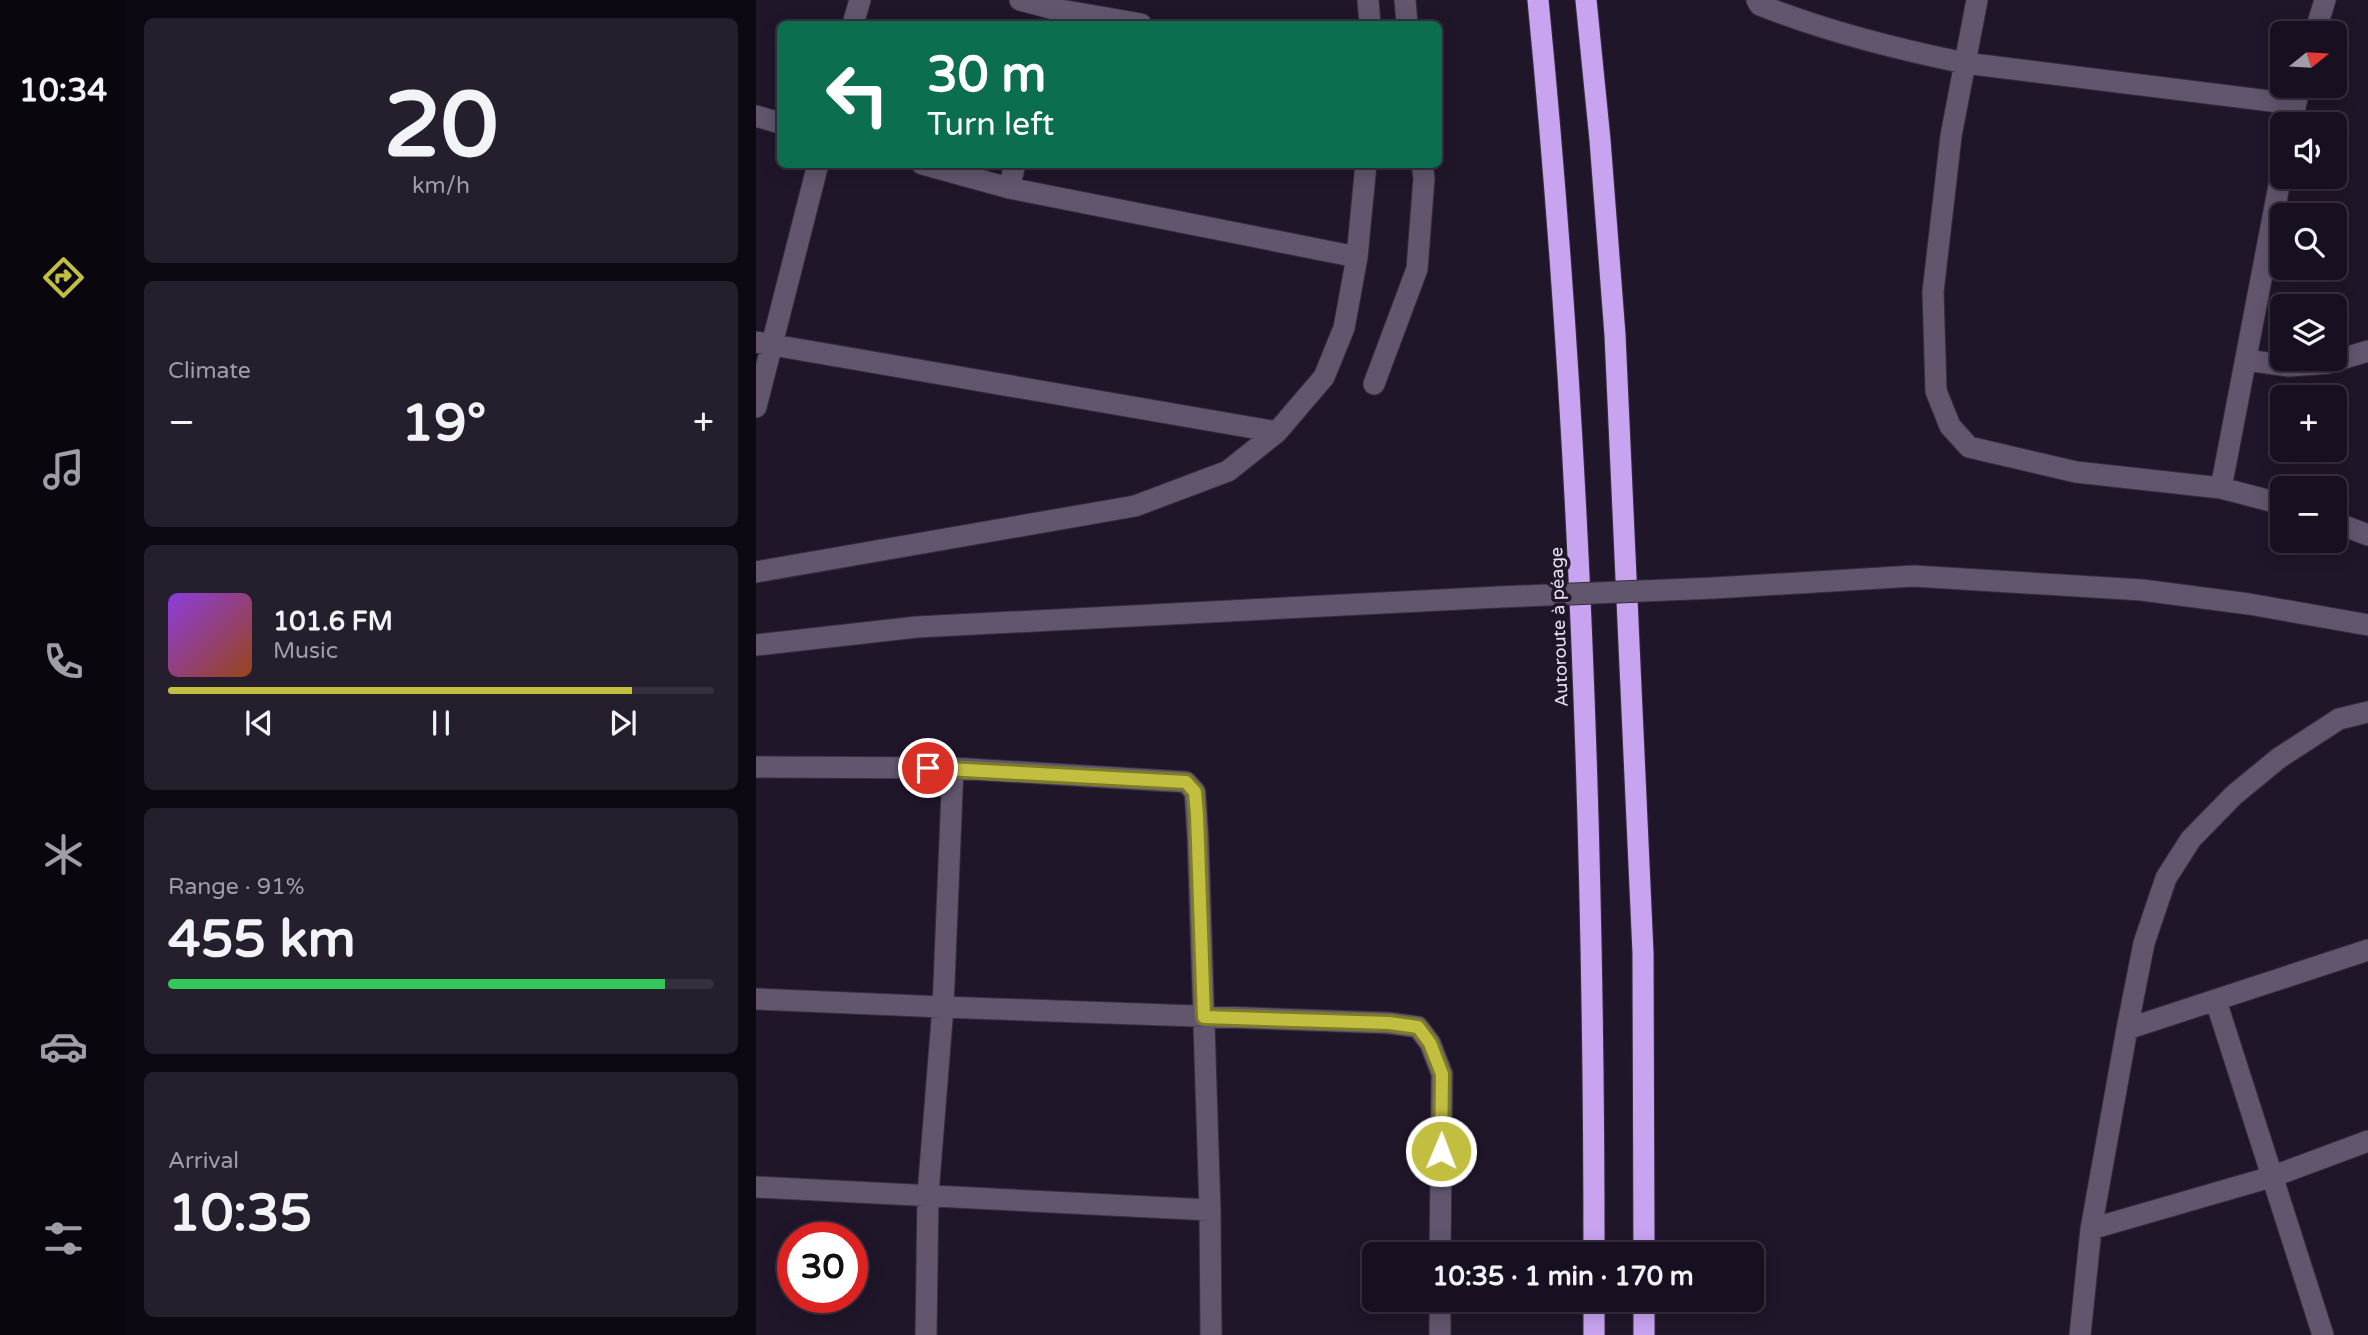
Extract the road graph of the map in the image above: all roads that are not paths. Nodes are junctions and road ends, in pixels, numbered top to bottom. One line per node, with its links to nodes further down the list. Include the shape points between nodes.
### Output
1 (860, 0): 12 (street)
2 (1020, 0): 11 (street)
3 (1368, 0): 14 (street)
4 (1405, 0): 15 (street)
5 (1538, 0): 58 (highway, Autoroute à péage, via 1555,170 1577,508 1594,1005)
6 (1586, 0): 59 (highway, via 1615,335 1643,953)
7 (1757, 0): 10 (street, via 1760,5)
8 (1977, 0): 17 (street)
9 (2325, 0): 16 (street)
10 (1784, 7): 17 (street, via 1914,53)
11 (1054, 11): 13 (street)
12 (854, 21)
13 (1121, 21)
14 (1370, 21)
15 (1407, 21)
16 (2319, 21)
17 (1965, 63): 18 (street); 35 (street, via 1951,136 1933,292 1936,391 1950,426 1969,447 1982,450 2076,471)
18 (2295, 105)
19 (756, 116): 20 (street)
20 (777, 123)
21 (817, 168): 29 (street)
22 (936, 168): 26 (street)
23 (1014, 168): 26 (street)
24 (1366, 168): 28 (street)
25 (1423, 168): 32 (street, via 1417,269)
26 (1009, 188): 28 (street)
27 (2278, 189): 31 (street)
28 (1357, 257): 34 (street, via 1344,328 1324,377)
29 (764, 344): 33 (street); 34 (street)
30 (2368, 351): 31 (street, via 2328,363 2289,366)
31 (2246, 359): 35 (street)
32 (1374, 384)
33 (756, 407)
34 (1277, 432): 39 (street, via 1228,471 1136,506)
35 (2221, 488): 36 (street)
36 (2270, 502)
37 (2347, 527): 38 (street)
38 (2368, 535)
39 (756, 572)
40 (2368, 625): 41 (street, bridge, via 2142,590 1927,577 917,627)
41 (756, 645)
42 (2368, 712): 50 (street, via 2339,719 2279,758 2191,839 2166,878 2144,943)
43 (756, 767): 44 (street)
44 (953, 768): 48 (street); 49 (street, via 1186,782 1191,786 1198,839)
45 (2368, 950): 47 (street)
46 (756, 999): 48 (street)
47 (2216, 1001): 50 (street); 52 (street)
48 (943, 1007): 49 (street); 54 (street)
49 (1204, 1017): 55 (street); 57 (street, via 1418,1027 1442,1074)
50 (2127, 1029): 56 (street)
51 (2368, 1140): 52 (street)
52 (2271, 1177): 56 (street); 69 (street)
53 (756, 1187): 54 (street)
54 (928, 1194): 55 (street); 63 (street)
55 (1210, 1210): 64 (street)
56 (2091, 1229): 68 (street)
57 (1440, 1242)
58 (1594, 1242)
59 (1644, 1242)
60 (1440, 1312): 65 (street)
61 (1594, 1312): 66 (highway)
62 (1644, 1312): 67 (highway)
63 (926, 1335)
64 (1212, 1335)
65 (1440, 1335)
66 (1594, 1335)
67 (1644, 1335)
68 (2080, 1335)
69 (2323, 1335)

